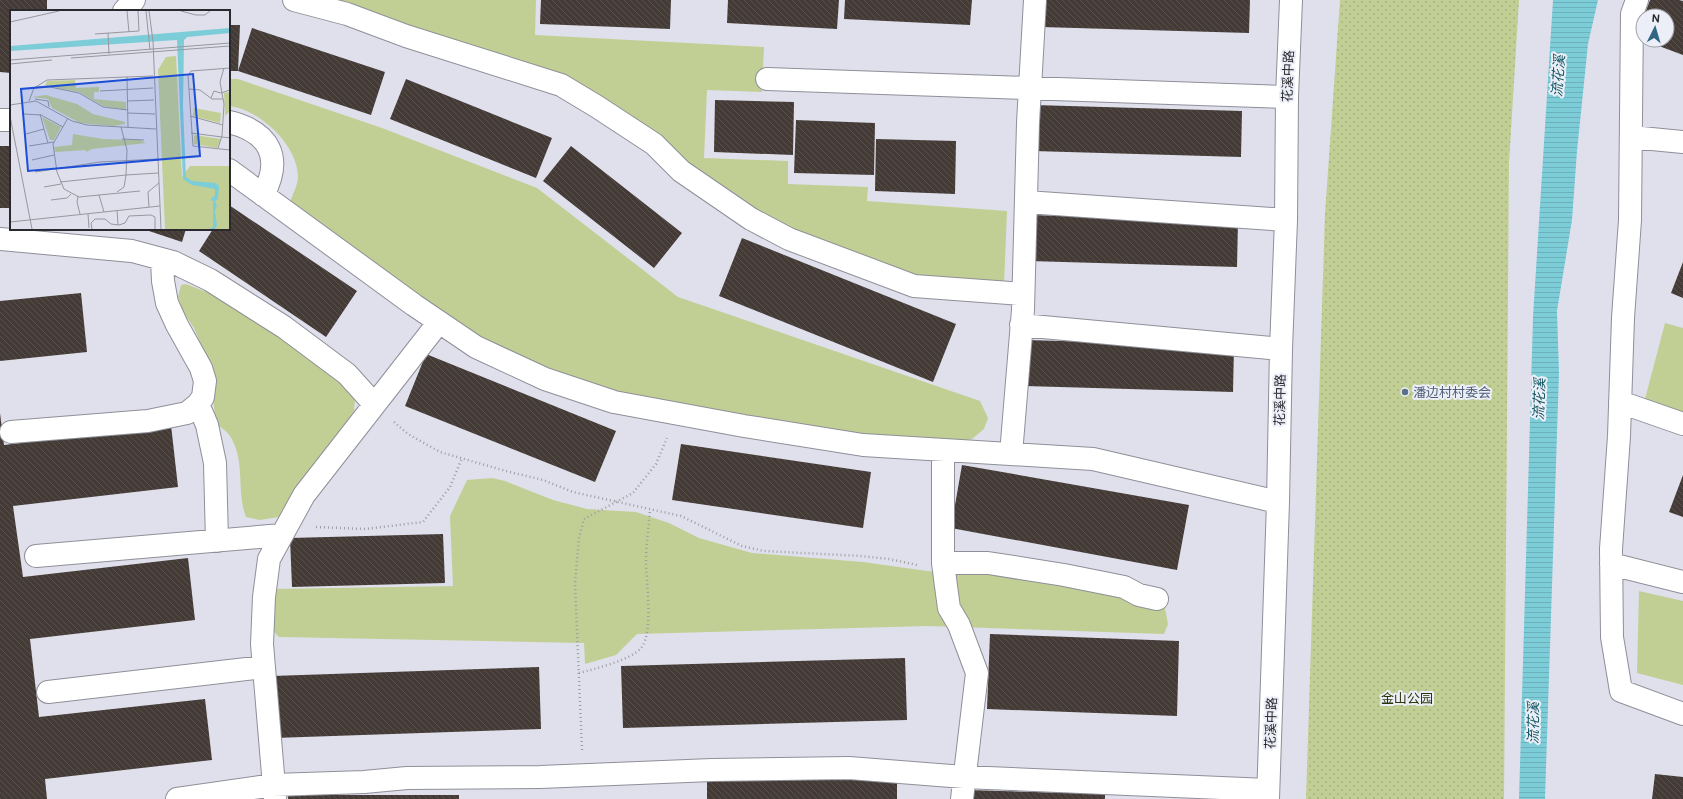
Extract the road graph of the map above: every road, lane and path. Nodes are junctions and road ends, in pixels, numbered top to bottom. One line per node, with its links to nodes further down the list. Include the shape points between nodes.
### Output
1 (134, 0): 6 (street)
2 (294, 0): 19 (street, via 347,14 406,36 561,85 654,144 681,171 751,219 789,238 914,286)
3 (1035, 0): 8 (street)
4 (1291, 0): 9 (street, 花溪中路)
5 (1637, 0): 11 (street, via 1632,14)
6 (125, 10)
7 (767, 79): 8 (street)
8 (1030, 88): 9 (street); 15 (street)
9 (1287, 97): 16 (street, 花溪中路)
10 (230, 122): 14 (street, via 256,133 269,146 272,163 270,181)
11 (1631, 137): 12 (street); 23 (street, via 1630,220)
12 (1683, 142)
13 (230, 171): 14 (street)
14 (263, 195): 20 (street)
15 (1026, 202): 16 (street); 19 (street)
16 (1286, 220): 22 (street, 花溪中路)
17 (0, 239): 18 (street, via 132,251)
18 (162, 259): 24 (street, via 167,303 201,368 205,381 203,397); 25 (street, via 174,262 210,280 284,327 347,374)
19 (1023, 294): 21 (street)
20 (439, 322): 25 (street); 26 (street, via 476,347 545,379 614,402)
21 (1021, 325): 22 (street); 30 (street)
22 (1281, 349): 33 (street, 花溪中路)
23 (1620, 402): 27 (street); 39 (street)
24 (198, 404): 28 (street, via 186,413 148,421); 36 (street, via 207,425 215,462)
25 (374, 404): 31 (path, via 408,434 440,452); 35 (street, via 304,494)
26 (677, 413): 29 (street, via 864,444); 32 (path, via 656,464 633,493)
27 (1683, 424)
28 (11, 432)
29 (943, 450): 30 (street); 38 (street)
30 (1011, 454): 33 (street, via 1093,459)
31 (462, 458): 32 (path, via 544,480 573,492); 35 (path, via 450,487 423,522 365,529)
32 (618, 502): 34 (path); 43 (path, via 584,519 579,538 575,583)
33 (1278, 502): 49 (street, 花溪中路)
34 (650, 509): 38 (path, via 681,516 742,546 764,550 889,559 928,567); 43 (path, via 646,562 648,616 642,648 630,656)
35 (284, 530): 36 (street); 42 (street, via 269,559 262,636)
36 (217, 541): 37 (street)
37 (36, 556)
38 (943, 563): 41 (street, via 988,563 1064,575 1124,587 1139,595); 47 (street, via 949,608 959,625 977,673)
39 (1611, 564): 40 (street); 45 (street, via 1612,637 1621,691)
40 (1683, 582)
41 (1157, 599)
42 (264, 667): 44 (street); 48 (street)
43 (579, 673): 46 (path, via 583,755)
44 (48, 692)
45 (1683, 714)
46 (589, 775): 47 (street, via 849,768); 48 (street, via 406,778)
47 (964, 777): 49 (street); 51 (street)
48 (275, 792): 50 (street)
49 (1268, 795)
50 (177, 799)
51 (962, 799)

